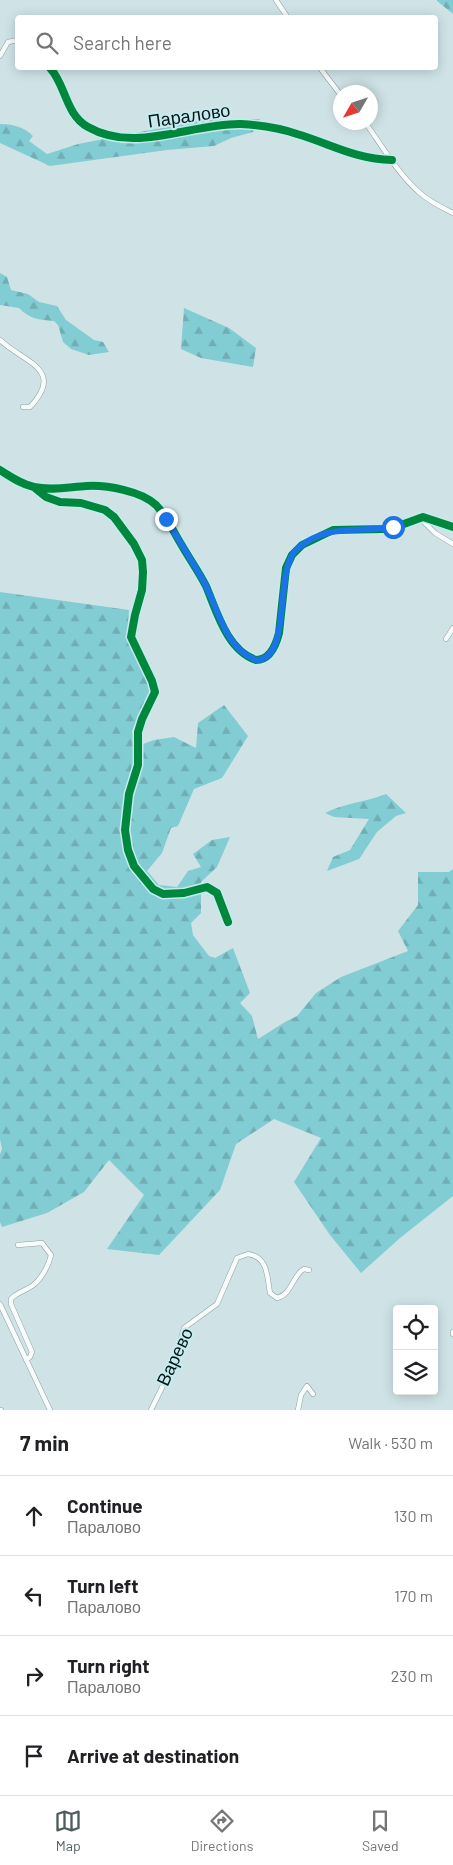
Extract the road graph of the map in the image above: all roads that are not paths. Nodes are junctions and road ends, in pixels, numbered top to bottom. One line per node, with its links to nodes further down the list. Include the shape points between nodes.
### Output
1 (276, 0): 2 (street)
2 (286, 15)
3 (15, 41): 4 (street, via 8,42)
4 (0, 56)
5 (52, 70): 9 (street, Паралово, via 58,76 78,120 106,134 147,138 240,124 265,126 298,134 364,158)
6 (322, 70): 7 (street)
7 (333, 85)
8 (371, 130): 9 (street)
9 (392, 160): 10 (street, via 420,193)
10 (453, 214)
11 (0, 340): 12 (street, via 44,376 39,397 30,406)
12 (23, 407)
13 (0, 470): 14 (street, via 14,480)
14 (34, 487): 15 (street, via 95,486 132,493 152,502 163,513 205,584 229,636 242,652 256,660 268,656 276,643 284,574 296,550 333,530 384,529); 20 (street, via 46,497 60,502 81,503 105,510 134,544 142,560 142,590 131,637 155,692 138,732 138,765 129,794 125,830 128,850 134,866 153,889 163,894 184,894 207,887 217,893)
15 (420, 518): 16 (street); 17 (street)
16 (453, 527)
17 (453, 544)
18 (453, 628): 19 (street)
19 (446, 639)
20 (228, 922)
21 (18, 1245): 24 (street, via 42,1243 51,1254 37,1282 10,1300 32,1352)
22 (310, 1270): 27 (street, Варево, via 301,1271 287,1293 277,1298 270,1293 266,1266 260,1258 248,1254 236,1258 217,1304 184,1328 174,1362)
23 (0, 1304): 24 (street)
24 (26, 1360): 26 (street)
25 (313, 1394): 28 (street, via 306,1386)
26 (50, 1410)
27 (151, 1410)
28 (298, 1410)

